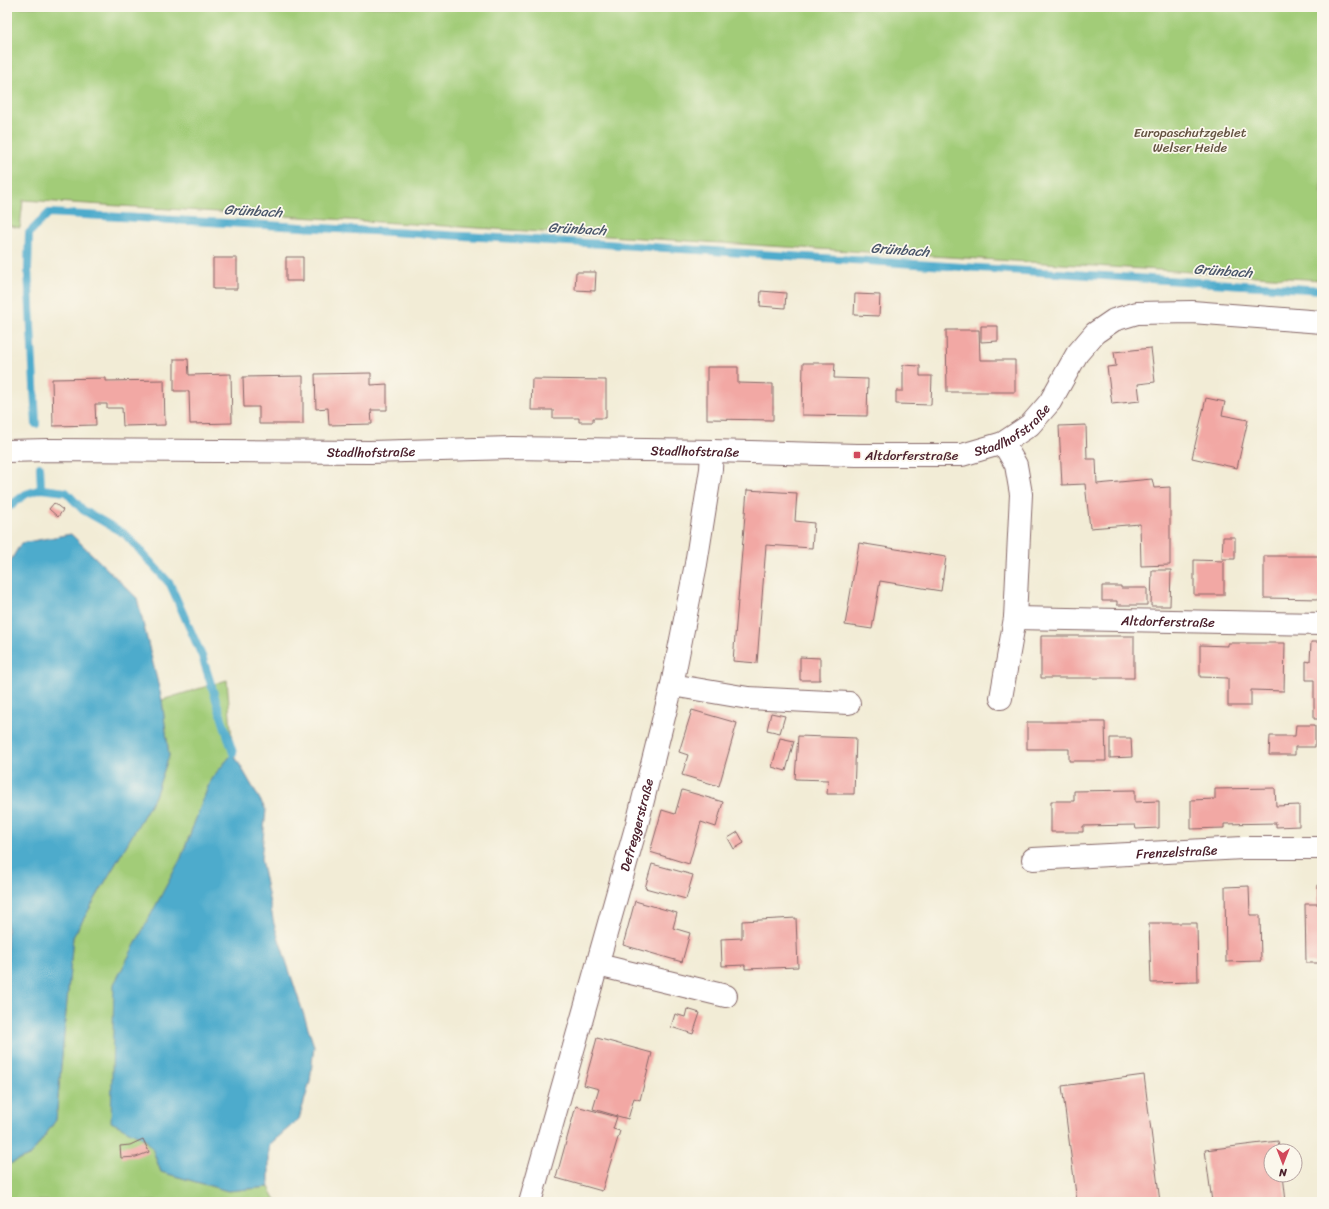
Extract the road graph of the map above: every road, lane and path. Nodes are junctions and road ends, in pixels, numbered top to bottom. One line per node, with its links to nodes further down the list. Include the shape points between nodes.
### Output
1 (1322, 322): 2 (street, Stadlhofstraße, via 1192,312 1137,313 1114,320 1094,333 1077,354 1050,402 1030,425)
2 (1003, 443): 4 (street, Stadlhofstraße, via 962,455); 5 (street, via 1016,465 1021,494)
3 (27, 451): 4 (street, Stadlhofstraße, via 370,452 511,448)
4 (712, 451): 7 (street, Defreggerstraße, via 696,564)
5 (1015, 618): 6 (street, Altdorferstraße); 8 (street)
6 (1322, 624)
7 (672, 685): 9 (street, via 748,698); 12 (street, Defreggerstraße)
8 (1001, 698)
9 (848, 703)
10 (1322, 848): 11 (street, Frenzelstraße, via 1243,848)
11 (1032, 859)
12 (598, 964): 13 (street); 14 (street, Defreggerstraße)
13 (726, 996)
14 (530, 1202)

